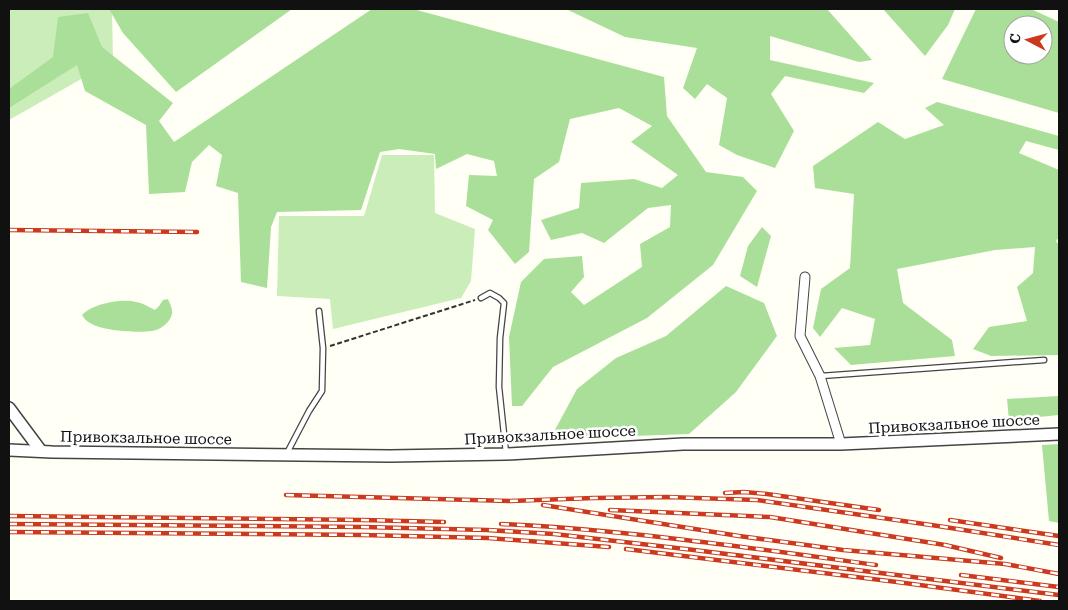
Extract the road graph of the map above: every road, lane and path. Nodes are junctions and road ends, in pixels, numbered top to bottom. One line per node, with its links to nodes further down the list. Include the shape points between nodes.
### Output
1 (805, 277): 6 (street, via 800,336)
2 (481, 298): 4 (path); 12 (lane, via 490,293 504,303 499,387)
3 (319, 311): 4 (lane)
4 (323, 348): 13 (lane, via 322,391)
5 (1044, 360): 6 (lane)
6 (820, 376): 9 (street)
7 (9, 408): 11 (street, Привокзальное шоссе)
8 (1059, 434): 9 (street, Привокзальное шоссе)
9 (842, 444): 12 (street, Привокзальное шоссе, via 683,444)
10 (9, 450): 11 (street, Привокзальное шоссе)
11 (41, 451): 13 (street, Привокзальное шоссе)
12 (506, 454): 13 (street, Привокзальное шоссе)
13 (286, 455)

